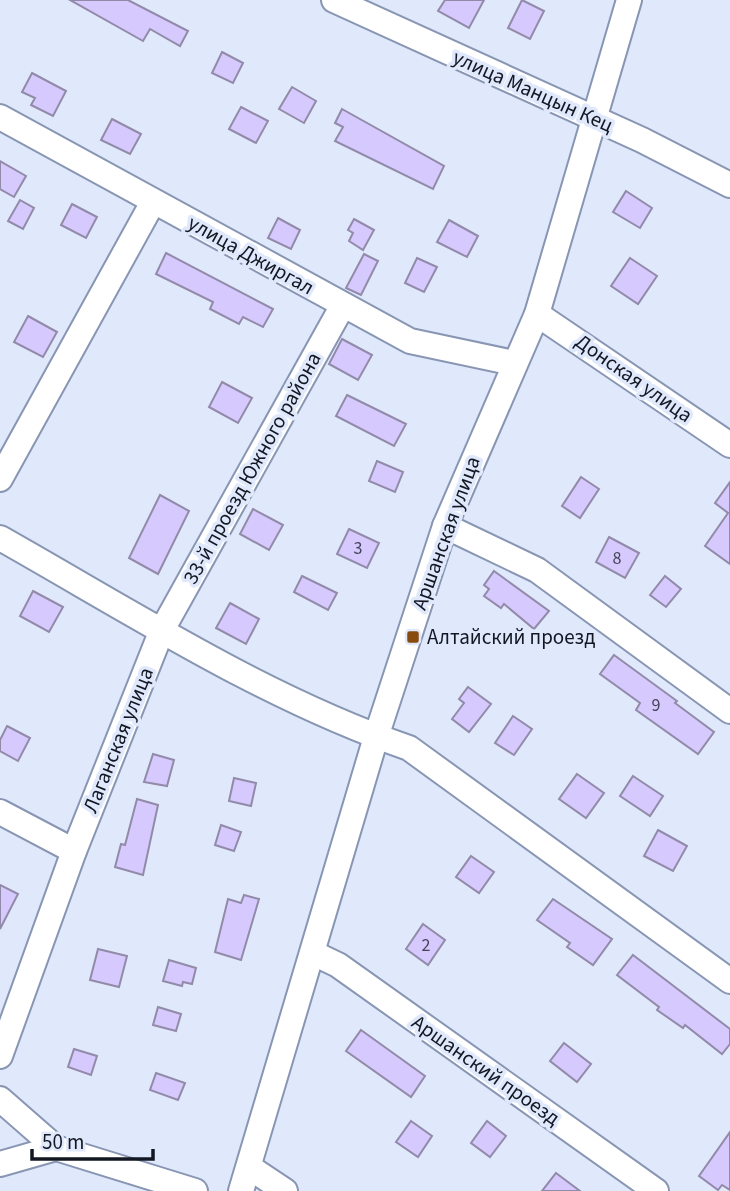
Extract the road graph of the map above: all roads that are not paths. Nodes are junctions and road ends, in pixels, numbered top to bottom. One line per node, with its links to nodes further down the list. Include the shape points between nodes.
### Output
1 (334, 0): 4 (street, улица Манцын Кец)
2 (629, 0): 4 (street, Аршанская улица)
3 (0, 117): 6 (street, улица Джиргал)
4 (595, 120): 5 (street, улица Манцын Кец); 8 (street, Аршанская улица)
5 (730, 185)
6 (153, 202): 7 (street, улица Джиргал); 11 (street)
7 (343, 305): 9 (street, улица Джиргал, via 410,341); 14 (street, 33-й проезд Южного района)
8 (537, 314): 9 (street, Аршанская улица); 10 (street, Донская улица)
9 (514, 363): 12 (street, Аршанская улица)
10 (730, 445)
11 (0, 479)
12 (445, 526): 15 (street, via 537,570); 16 (street, Аршанская улица)
13 (0, 538): 14 (street)
14 (162, 630): 16 (street, via 255,682); 18 (street, Лаганская улица)
15 (730, 711)
16 (376, 737): 19 (street, Аршанская улица); 20 (street, via 409,748)
17 (0, 812): 18 (street)
18 (74, 851): 21 (street, Лаганская улица)
19 (313, 953): 25 (street, Аршанская улица); 29 (street, Аршанский проезд, via 338,965)
20 (730, 981)
21 (0, 1056)
22 (0, 1099): 23 (street)
23 (56, 1148): 24 (street); 26 (street)
24 (0, 1164)
25 (249, 1167): 27 (street, Аршанская улица); 28 (street)
26 (195, 1191)
27 (241, 1191)
28 (285, 1191)
29 (656, 1191)

